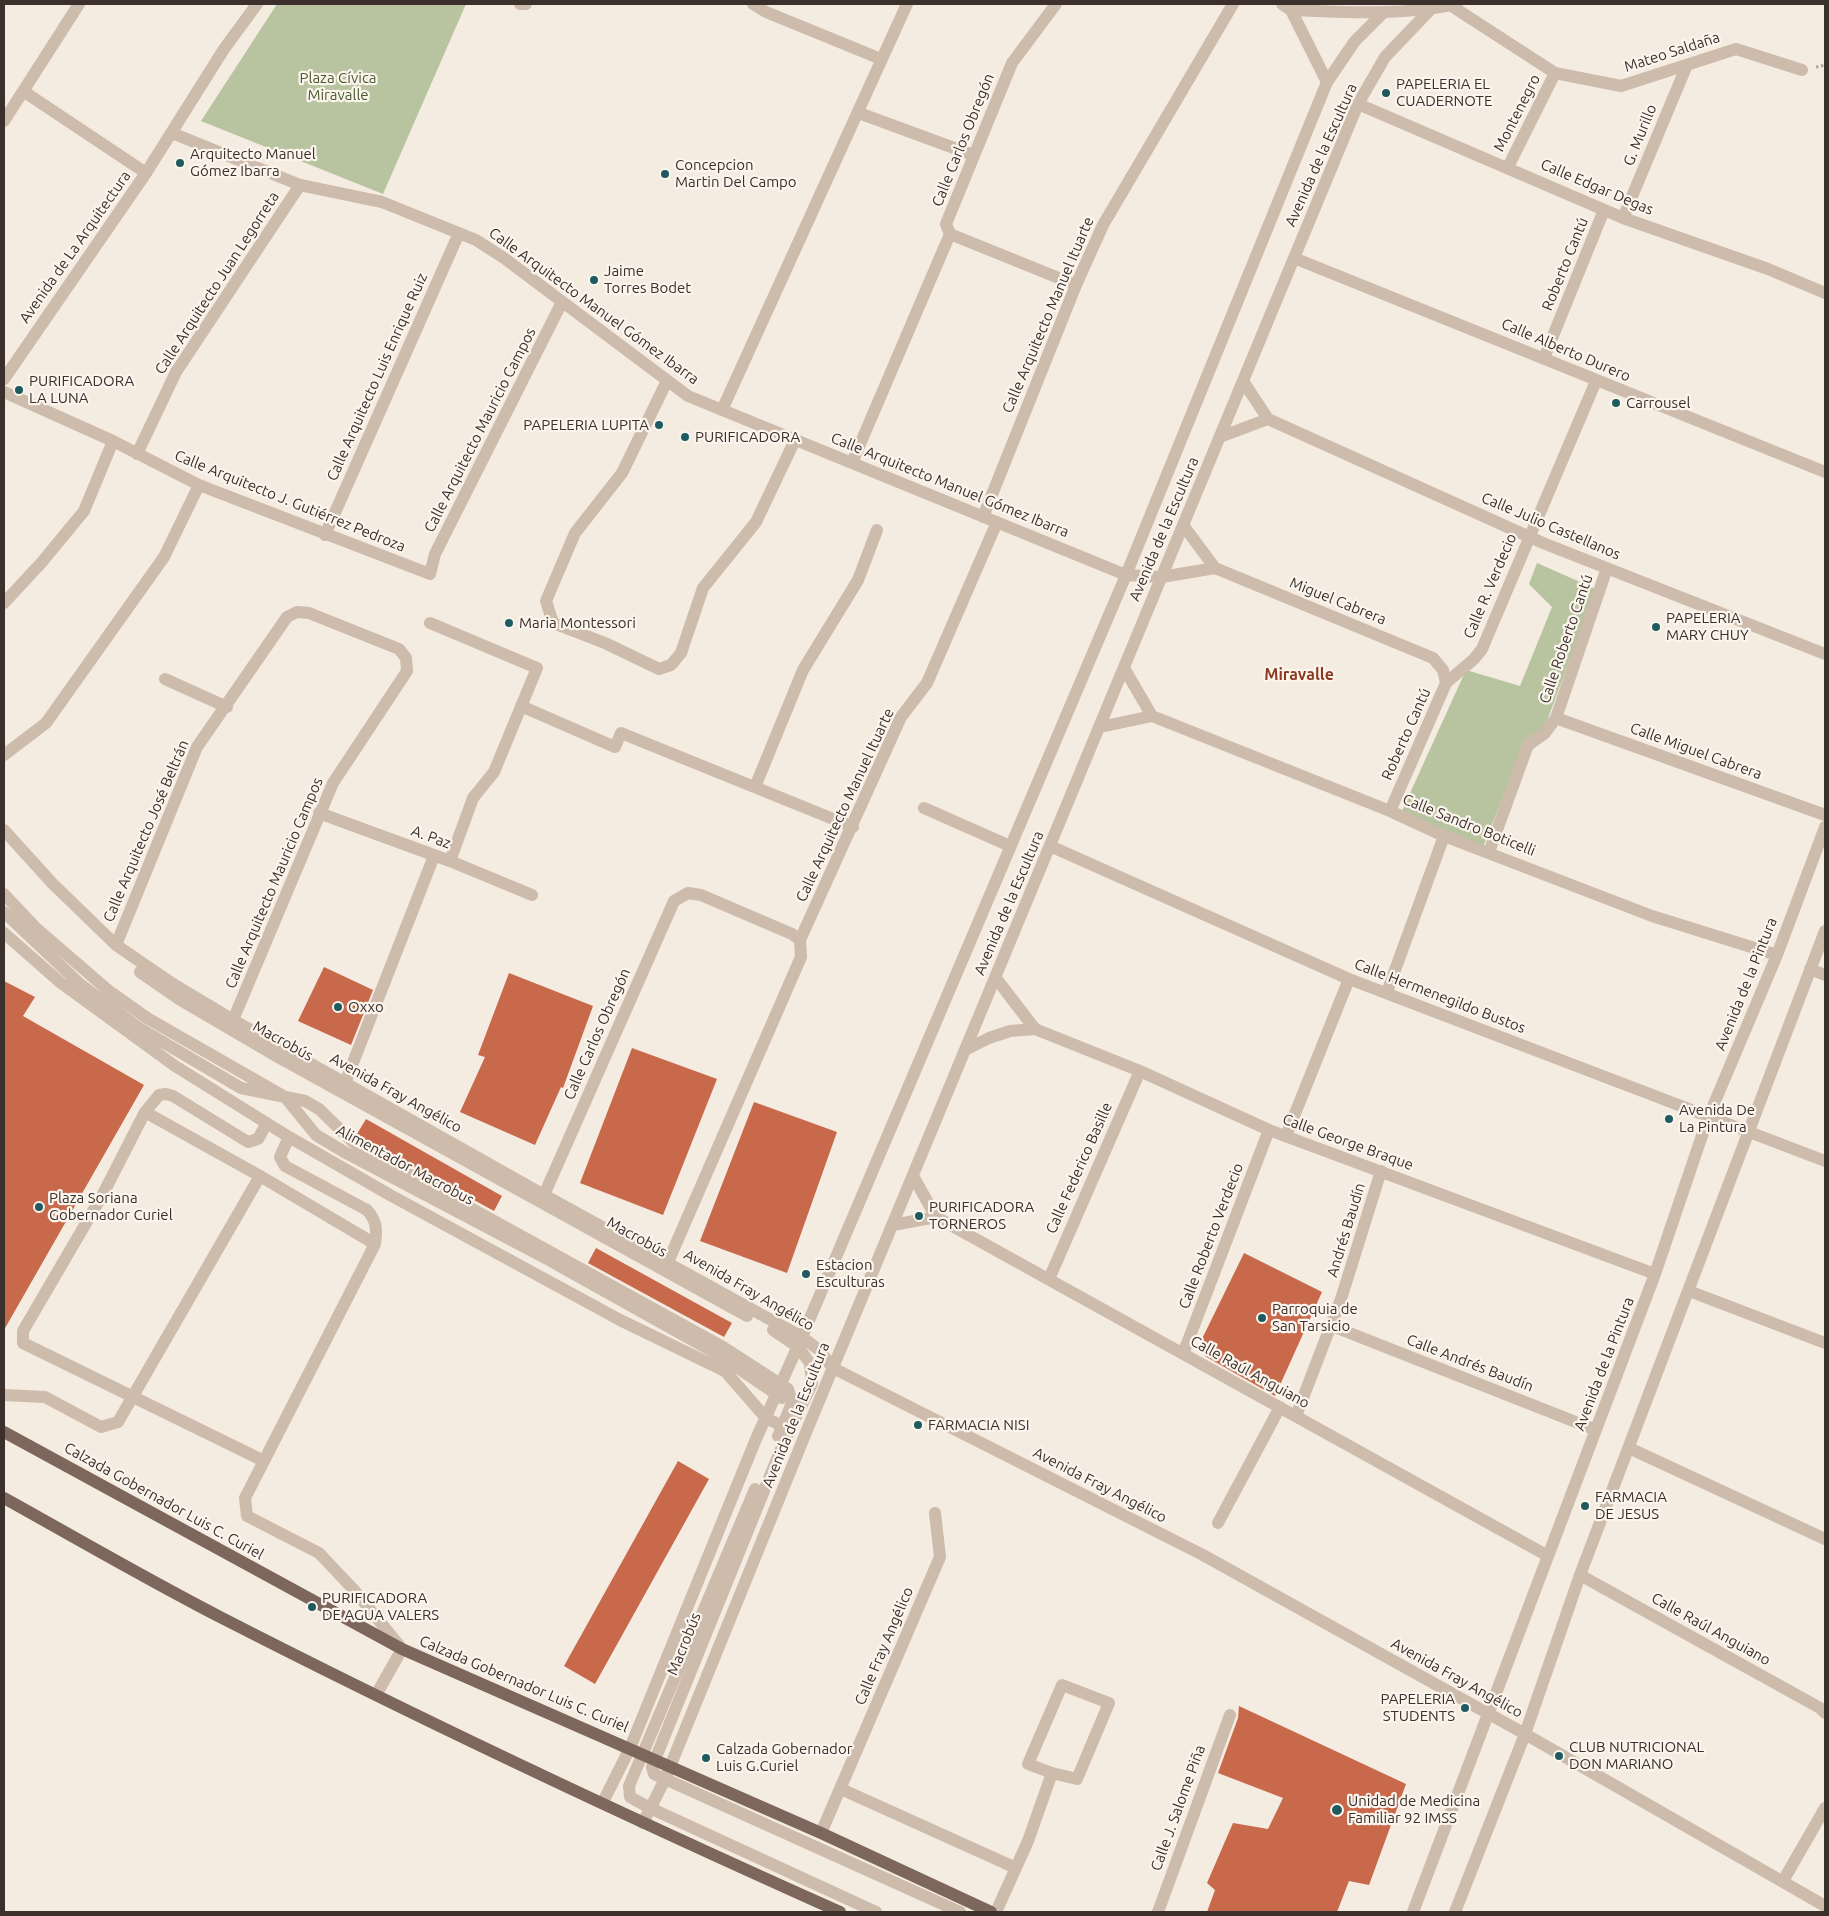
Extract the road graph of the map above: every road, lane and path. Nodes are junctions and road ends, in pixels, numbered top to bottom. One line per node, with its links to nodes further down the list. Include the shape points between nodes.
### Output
1 (79, 4): 17 (street)
2 (257, 4): 21 (street, Avenida de La Arquitectura, via 224,49)
3 (753, 4): 12 (street)
4 (907, 4): 12 (street)
5 (1056, 4): 22 (street, Calle Carlos Obregón, via 1012,63)
6 (1232, 4): 31 (street, Calle Arquitecto Manuel Ituarte, via 1103,225)
7 (1454, 5): 10 (street); 15 (street, Mateo Saldaña)
8 (1287, 7): 9 (street); 16 (street)
9 (1362, 8): 11 (street)
10 (1430, 10): 11 (street); 18 (street, Avenida de la Escultura, via 1385,57)
11 (1384, 12): 16 (street, Avenida de la Escultura, via 1355,41)
12 (881, 59): 19 (street)
13 (1686, 65): 14 (street, Mateo Saldaña, via 1736,49); 15 (street, Mateo Saldaña, via 1621,86); 27 (street, G. Murillo)
14 (1802, 70)
15 (1555, 73): 23 (street, Montenegro)
16 (1326, 82): 58 (street, Avenida de la Escultura)
17 (23, 91): 20 (street); 24 (street)
18 (1358, 104): 23 (street, Calle Edgar Degas); 30 (street, Avenida de la Escultura)
19 (859, 113): 22 (street); 40 (street)
20 (4, 121)
21 (172, 133): 24 (street, Avenida de La Arquitectura); 25 (street, Calle Arquitecto Manuel Gómez Ibarra)
22 (973, 155): 29 (street, Calle Carlos Obregón, via 946,224)
23 (1508, 167): 26 (street, Calle Edgar Degas)
24 (146, 174): 35 (street, Avenida de La Arquitectura)
25 (300, 185): 28 (street, Calle Arquitecto Manuel Gómez Ibarra, via 382,202); 45 (street, Calle Arquitecto Juan Legorreta, via 176,372)
26 (1604, 210): 27 (street, Calle Edgar Degas); 34 (street, Roberto Cantú)
27 (1623, 218): 32 (street, Calle Edgar Degas, via 1768,269)
28 (459, 233): 33 (street, Calle Arquitecto Manuel Gómez Ibarra, via 504,258); 53 (street, Calle Arquitecto Luis Enrique Ruiz)
29 (950, 234): 31 (street); 46 (street, Calle Carlos Obregón)
30 (1294, 258): 34 (street, Calle Alberto Durero); 37 (street, Avenida de la Escultura)
31 (1076, 285): 49 (street, Calle Arquitecto Manuel Ituarte)
32 (1825, 293)
33 (562, 302): 36 (street, Calle Arquitecto Manuel Gómez Ibarra); 57 (street, Calle Arquitecto Mauricio Campos, via 436,554)
34 (1544, 358): 38 (street, Calle Alberto Durero)
35 (4, 379)
36 (667, 381): 40 (street, Calle Arquitecto Manuel Gómez Ibarra, via 688,396); 43 (street, via 622,473 575,533 546,601 554,622 659,669 671,664 681,653 703,588 756,522)
37 (1243, 381): 41 (street); 42 (street, Avenida de la Escultura)
38 (1596, 381): 47 (street, Calle Alberto Durero); 54 (street, Calle R. Verdecio)
39 (4, 392): 44 (street, Calle Arquitecto J. Gutiérrez Pedroza)
40 (722, 410): 43 (street, Calle Arquitecto Manuel Gómez Ibarra)
41 (1268, 420): 42 (street); 54 (street, Calle Julio Castellanos)
42 (1220, 437): 51 (street, Avenida de la Escultura)
43 (796, 440): 46 (street, Calle Arquitecto Manuel Gómez Ibarra)
44 (113, 441): 45 (street, Calle Arquitecto J. Gutiérrez Pedroza); 60 (street, via 84,511)
45 (137, 454): 48 (street, Calle Arquitecto J. Gutiérrez Pedroza)
46 (852, 463): 49 (street, Calle Arquitecto Manuel Gómez Ibarra)
47 (1825, 472)
48 (199, 485): 53 (street, Calle Arquitecto J. Gutiérrez Pedroza); 72 (street, via 164,557 46,723)
49 (983, 517): 50 (street, Calle Arquitecto Manuel Gómez Ibarra)
50 (998, 522): 58 (street, Calle Arquitecto Manuel Gómez Ibarra); 78 (street, Calle Arquitecto Manuel Ituarte, via 927,683 900,717)
51 (1183, 525): 55 (street); 59 (street, Avenida de la Escultura)
52 (877, 530): 73 (street, via 858,580 803,670)
53 (325, 535): 57 (street, Calle Arquitecto J. Gutiérrez Pedroza)
54 (1529, 537): 56 (street, Calle Julio Castellanos); 65 (street, Calle R. Verdecio, via 1482,648 1474,660)
55 (1215, 568): 59 (street); 65 (street, Miguel Cabrera, via 1433,658)
56 (1607, 568): 63 (street, Calle Julio Castellanos); 70 (street, Calle Roberto Cantú)
57 (430, 574)
58 (1126, 575): 59 (street, Calle Arquitecto Manuel Gómez Ibarra); 83 (street, Avenida de la Escultura)
59 (1162, 577): 64 (street, Avenida de la Escultura)
60 (4, 603)
61 (297, 612): 68 (street, Calle Arquitecto José Beltrán, via 287,617); 76 (street, Calle Arquitecto Mauricio Campos, via 309,613 399,649 406,658 407,671 333,783)
62 (430, 623): 67 (street, via 537,668)
63 (1825, 654)
64 (1124, 668): 69 (street); 71 (street, Avenida de la Escultura)
65 (1445, 677): 75 (street, Roberto Cantú)
66 (165, 679): 68 (street)
67 (521, 706): 73 (street, via 615,747 621,732); 87 (street, via 494,772 473,798)
68 (227, 708): 94 (street, Calle Arquitecto José Beltrán, via 197,748)
69 (1152, 716): 71 (street); 75 (street, Calle Sandro Boticelli)
70 (1556, 718): 77 (street, Calle Miguel Cabrera); 85 (street, Calle Roberto Cantú, via 1545,733 1528,745)
71 (1100, 727): 84 (street, Avenida de la Escultura)
72 (4, 755)
73 (755, 787): 78 (street)
74 (924, 808): 83 (street)
75 (1390, 811): 81 (street, Calle Sandro Boticelli)
76 (319, 813): 86 (street, A. Paz); 101 (street, Calle Arquitecto Mauricio Campos)
77 (1825, 815)
78 (853, 827): 93 (street, Calle Arquitecto Manuel Ituarte)
79 (1825, 827): 95 (street, Avenida de la Pintura)
80 (4, 830): 94 (street, Avenida Fray Angélico, via 52,883)
81 (1444, 836): 85 (street, Calle Sandro Boticelli); 100 (street)
82 (4, 840): 127 (street, Macrobús, via 66,908 121,958 179,999 529,1197)
83 (1010, 846): 127 (street, Avenida de la Escultura)
84 (1050, 846): 98 (street, Avenida de la Escultura); 99 (street, Calle Hermenegildo Bustos)
85 (1489, 852): 95 (street, Calle Sandro Boticelli, via 1652,916)
86 (434, 856): 87 (street, A. Paz); 105 (street)
87 (450, 861): 89 (street, A. Paz)
88 (4, 894): 106 (street, Alimentador Macrobus, via 36,928 108,991 147,1018)
89 (532, 895)
90 (4, 912): 106 (street, Macrobús, via 80,984 139,1028 242,1088)
91 (1825, 931): 96 (street)
92 (4, 933): 109 (street, via 61,983 125,1030 175,1066)
93 (800, 940): 118 (street, Calle Carlos Obregón, via 701,895 688,893 674,901); 122 (street, Calle Arquitecto Manuel Ituarte, via 801,957)
94 (116, 945): 101 (street, Avenida Fray Angélico)
95 (1777, 955): 108 (street, Avenida de la Pintura)
96 (1810, 969): 97 (street); 111 (street)
97 (1825, 975)
98 (995, 977): 102 (street, Calle George Braque); 103 (street, Avenida de la Escultura)
99 (1349, 979): 100 (street, Calle Hermenegildo Bustos); 112 (street)
100 (1387, 992): 108 (street, Calle Hermenegildo Bustos)
101 (233, 1020): 105 (street, Avenida Fray Angélico)
102 (1036, 1029): 103 (street, Calle George Braque, via 1010,1031); 104 (street, Calle George Braque)
103 (965, 1050): 117 (street, Avenida de la Escultura)
104 (1140, 1071): 110 (street, Calle George Braque); 124 (street, Calle Federico Basille)
105 (345, 1083): 118 (street, Avenida Fray Angélico)
106 (285, 1097): 131 (street, Alimentador Macrobus, via 316,1135 346,1153 566,1269); 131 (street, Macrobús, via 306,1101 319,1109 356,1145 723,1347)
107 (145, 1112): 109 (street, via 159,1096 166,1094 248,1142 258,1139); 116 (street); 133 (street, via 104,1194 23,1331 23,1343)
108 (1708, 1118): 111 (street, Calle Hermenegildo Bustos); 123 (street, Avenida de la Pintura)
109 (266, 1123): 113 (street)
110 (1269, 1130): 112 (street, Calle George Braque); 129 (street, Calle Roberto Verdecio)
111 (1749, 1133): 114 (street, Calle Hermenegildo Bustos); 125 (street)
112 (1286, 1136): 115 (street, Calle George Braque)
113 (289, 1137): 121 (street, via 280,1157 285,1166 367,1210 377,1229); 136 (street, via 620,1320 725,1371)
114 (1825, 1161)
115 (1381, 1171): 123 (street, Calle George Braque); 126 (street, Andrés Baudín)
116 (260, 1176): 121 (street); 133 (street)
117 (912, 1176): 119 (street); 120 (street, Avenida de la Escultura)
118 (544, 1195): 122 (street, Avenida Fray Angélico)
119 (936, 1217): 120 (street); 124 (street, Calle Raúl Anguiano)
120 (893, 1225): 130 (street, Avenida de la Escultura)
121 (375, 1244): 142 (street)
122 (668, 1262): 127 (street, Avenida Fray Angélico)
123 (1655, 1274): 139 (street, Avenida de la Pintura)
124 (1049, 1278): 129 (street, Calle Raúl Anguiano)
125 (1689, 1291): 128 (street); 141 (street)
126 (1332, 1326): 135 (street); 139 (street, Calle Andrés Baudín)
127 (800, 1342): 130 (street, Avenida Fray Angélico, via 819,1350); 131 (street, Avenida de la Escultura); 137 (street, Macrobús, via 810,1363 812,1384)
128 (1825, 1343)
129 (1184, 1354): 134 (street, Calle Raúl Anguiano)
130 (832, 1368): 138 (street, Avenida de la Escultura); 153 (street, Avenida Fray Angélico, via 1202,1554)
131 (778, 1389): 136 (street, Avenida de la Escultura); 137 (street, Macrobús, via 788,1389 792,1403)
132 (4, 1395): 133 (street, via 45,1396 101,1427 118,1422)
133 (131, 1398): 142 (street)
134 (1280, 1407): 135 (street, Calle Raúl Anguiano); 145 (street)
135 (1296, 1416): 147 (street, Calle Raúl Anguiano)
136 (766, 1418): 137 (street); 155 (street, Avenida de la Escultura)
137 (786, 1428): 138 (street); 156 (street, Macrobús); 157 (street, Macrobús, via 783,1444)
138 (807, 1430): 158 (street, Avenida de la Escultura)
139 (1596, 1430): 147 (street, Avenida de la Pintura)
140 (6, 1438): 149 (main road, Calzada Gobernador Luis C. Curiel)
141 (1629, 1448): 146 (street); 148 (street)
142 (264, 1461): 149 (street, via 245,1498 247,1516 319,1553)
143 (4, 1498): 150 (main road, via 220,1617)
144 (936, 1513): 160 (street, Calle Fray Angélico, via 940,1557)
145 (1218, 1523)
146 (1825, 1539)
147 (1548, 1556): 153 (street, Avenida de la Pintura)
148 (1580, 1575): 151 (street, Calle Raúl Anguiano); 154 (street)
149 (402, 1648): 150 (street); 155 (main road, Calzada Gobernador Luis C. Curiel)
150 (376, 1695): 161 (main road)
151 (1824, 1706)
152 (1230, 1715): 174 (street, Calle J. Salome Piña)
153 (1488, 1716): 154 (street, Avenida Fray Angélico); 175 (street, Avenida de la Pintura)
154 (1525, 1734): 167 (street, Avenida Fray Angélico); 176 (street)
155 (630, 1748): 156 (main road, Calzada Gobernador Luis C. Curiel); 161 (street, Avenida de la Escultura)
156 (643, 1754): 157 (main road, Calzada Gobernador Luis C. Curiel); 162 (street, Macrobús, via 629,1786 630,1797)
157 (655, 1760): 158 (main road, Calzada Gobernador Luis C. Curiel)
158 (668, 1773): 162 (street, Avenida de la Escultura); 165 (main road, Calzada Gobernador Luis C. Curiel); 171 (street)
159 (1052, 1773): 159 (street, via 1077,1779 1109,1702 1062,1685 1028,1764); 166 (street)
160 (841, 1789): 165 (street, Calle Fray Angélico); 166 (street)
161 (603, 1802): 164 (main road)
162 (650, 1808): 164 (street, Avenida de la Escultura); 170 (street, Macrobús)
163 (1825, 1808): 167 (street)
164 (642, 1823): 169 (main road)
165 (821, 1833): 172 (main road, Calzada Gobernador Luis C. Curiel)
166 (1016, 1868): 173 (street)
167 (1783, 1881): 168 (street, Avenida Fray Angélico)
168 (1825, 1906)
169 (838, 1912)
170 (876, 1912)
171 (960, 1912)
172 (991, 1912)
173 (996, 1912)
174 (1158, 1912)
175 (1413, 1912)
176 (1455, 1912)

